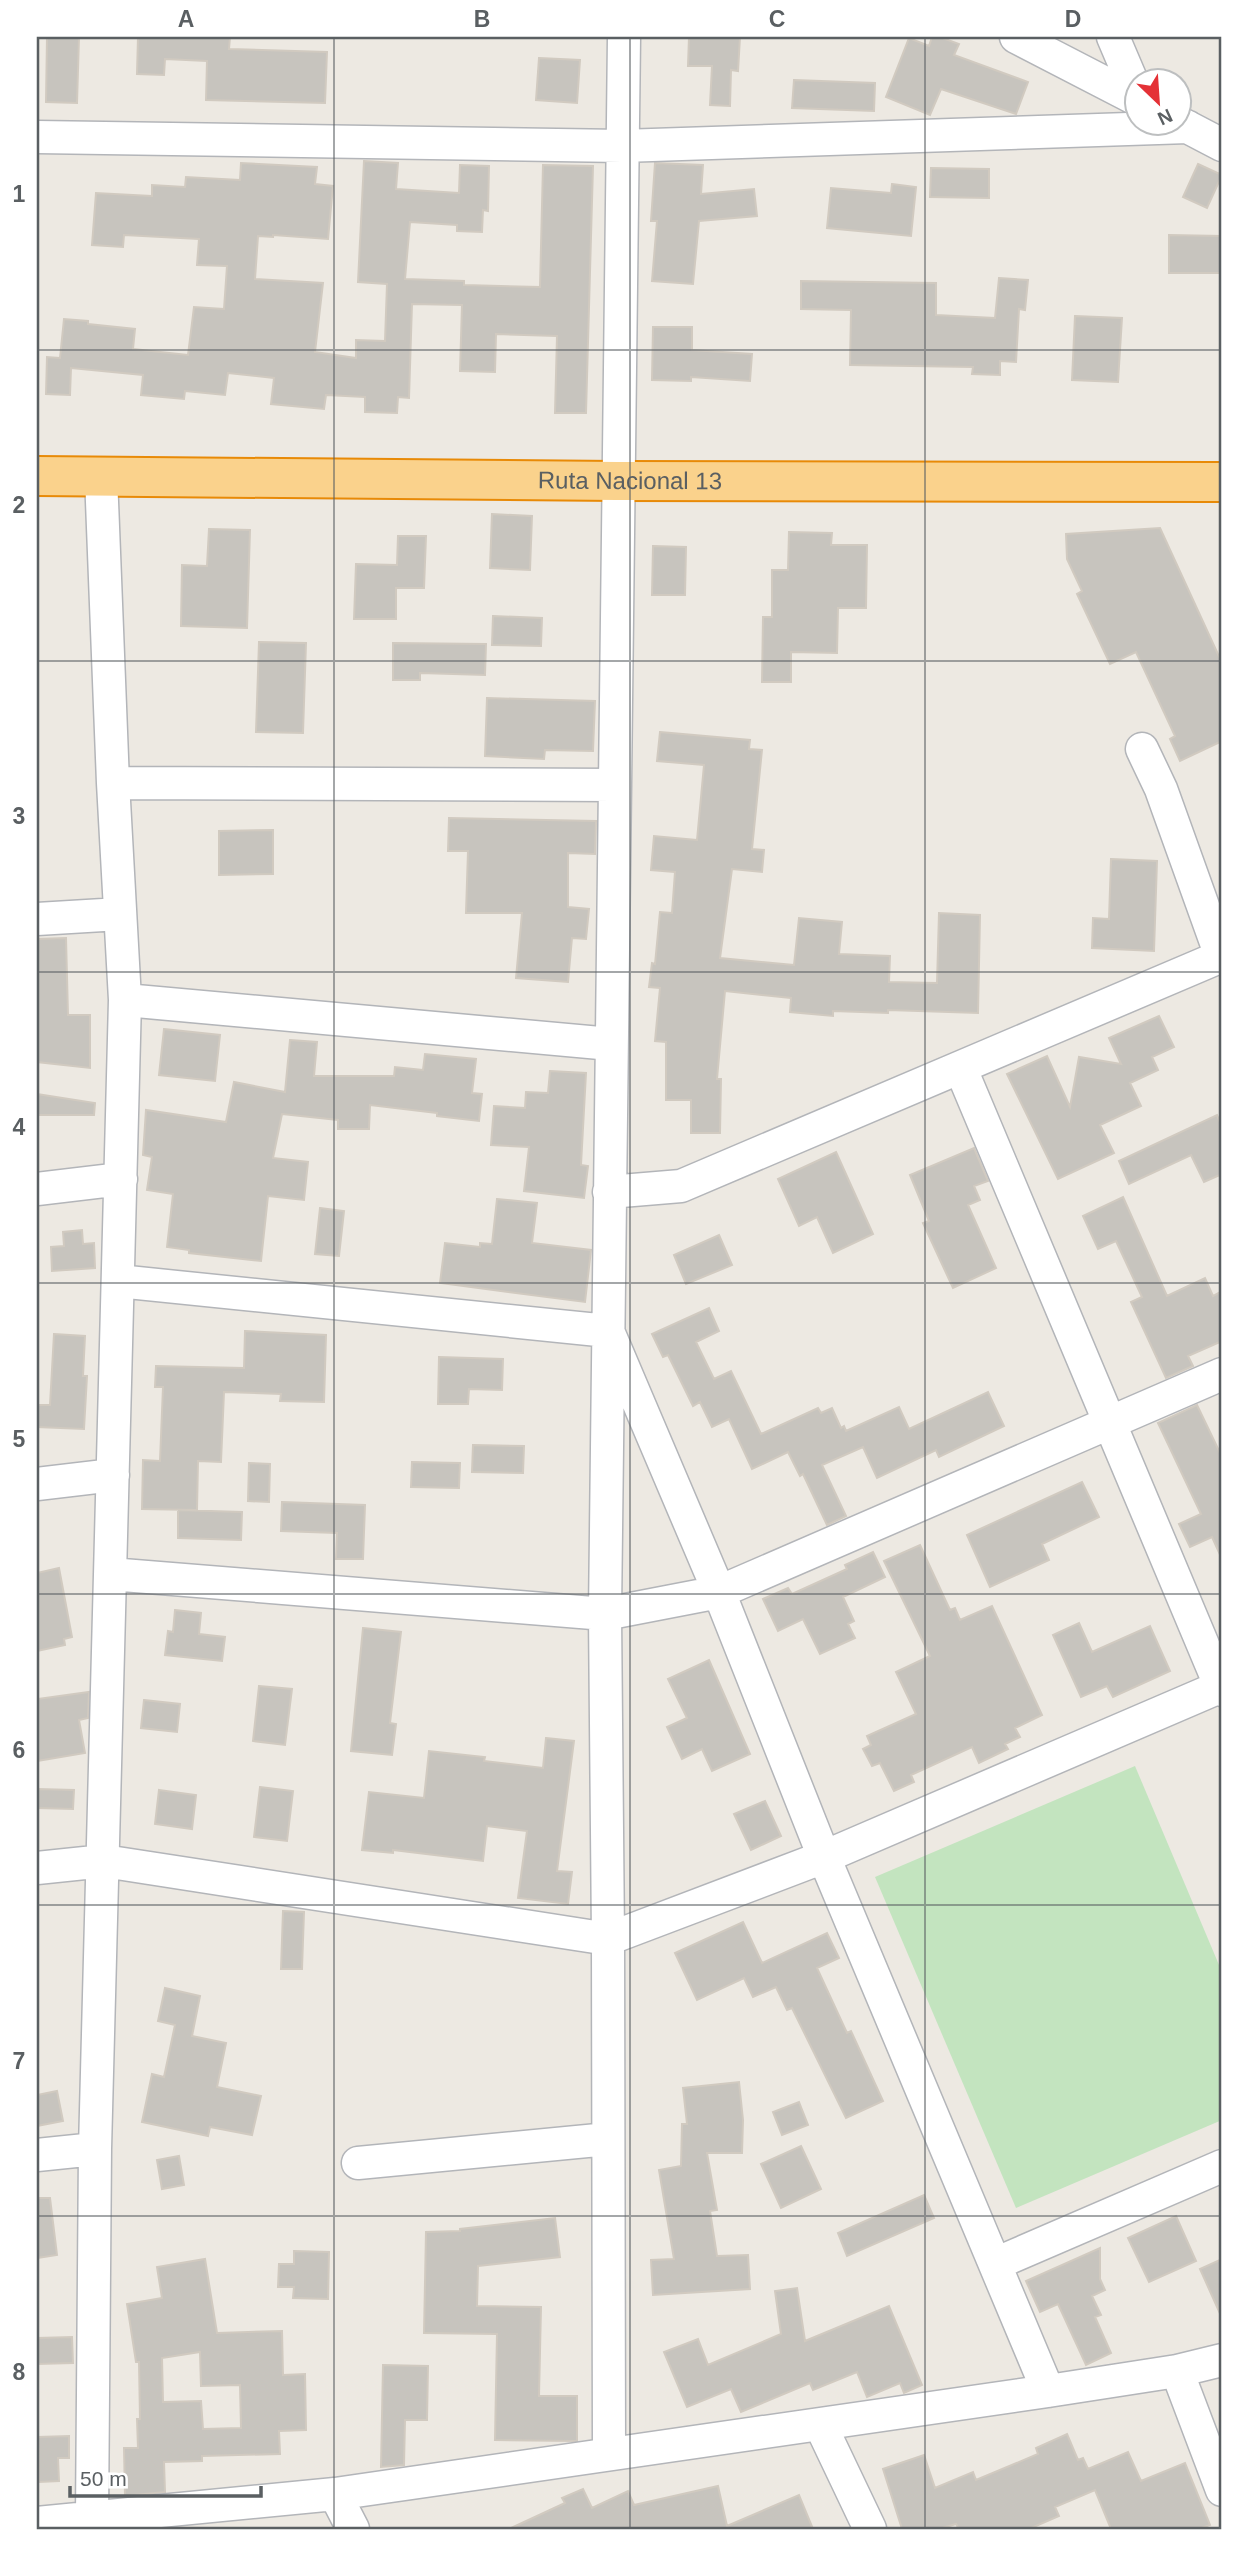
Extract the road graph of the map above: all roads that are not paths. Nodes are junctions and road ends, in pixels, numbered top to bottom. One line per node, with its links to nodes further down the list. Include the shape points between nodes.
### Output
1 (624, 37): 10 (street)
2 (1016, 37): 5 (street)
3 (1113, 37): 4 (street)
4 (1125, 66)
5 (1122, 92)
6 (1122, 126): 10 (street)
7 (1192, 129): 9 (street)
8 (37, 137): 10 (street)
9 (1222, 145)
10 (622, 146): 13 (street)
11 (37, 476): 12 (highway, Ruta Nacional 13)
12 (101, 476): 13 (highway, Ruta Nacional 13); 16 (street)
13 (617, 481): 14 (highway, Ruta Nacional 13); 17 (street)
14 (1222, 482)
15 (1142, 749): 20 (street)
16 (113, 783): 17 (street); 18 (street)
17 (614, 785): 22 (street)
18 (120, 914): 19 (street); 21 (street)
19 (37, 919)
20 (1222, 957): 23 (street)
21 (125, 1000): 22 (street); 24 (street)
22 (611, 1044): 26 (street)
23 (961, 1069): 26 (street, via 681,1186); 30 (street)
24 (121, 1180): 25 (street); 27 (street)
25 (37, 1188)
26 (609, 1192): 28 (street)
27 (118, 1281): 28 (street); 31 (street)
28 (608, 1331): 34 (street); 35 (street)
29 (1222, 1374): 30 (street)
30 (1108, 1424): 34 (street); 36 (street)
31 (113, 1475): 32 (street); 33 (street)
32 (37, 1484)
33 (110, 1574): 35 (street); 38 (street)
34 (719, 1592): 35 (street); 37 (street)
35 (605, 1614): 40 (street)
36 (1222, 1687): 37 (street)
37 (824, 1857): 40 (street); 46 (street)
38 (104, 1861): 39 (street); 40 (street); 42 (street)
39 (37, 1868)
40 (608, 1939): 41 (street)
41 (608, 2139): 44 (street); 51 (street)
42 (95, 2149): 43 (street); 54 (street)
43 (37, 2155)
44 (358, 2163)
45 (1222, 2166): 46 (street)
46 (995, 2264): 49 (street)
47 (1222, 2360): 48 (street)
48 (1177, 2371): 49 (street); 52 (street)
49 (1048, 2391): 50 (street)
50 (820, 2424): 51 (street); 57 (street)
51 (609, 2454): 53 (street)
52 (1222, 2490)
53 (335, 2494): 54 (street); 56 (street)
54 (92, 2517): 55 (street)
55 (37, 2523)
56 (353, 2529)
57 (870, 2529)

